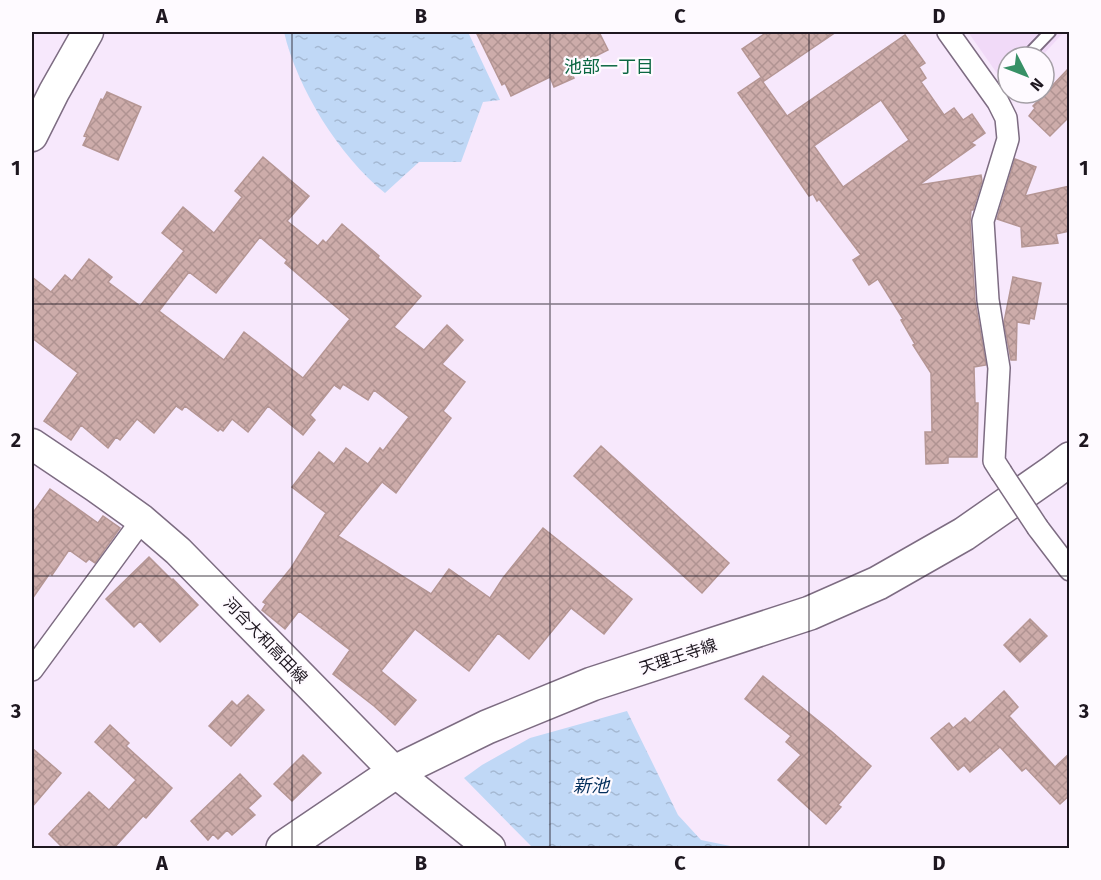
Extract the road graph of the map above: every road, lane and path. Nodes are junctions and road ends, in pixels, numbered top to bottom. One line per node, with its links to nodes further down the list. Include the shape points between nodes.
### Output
1 (88, 32): 7 (main road)
2 (948, 32): 5 (street)
3 (1050, 32): 4 (lane)
4 (1038, 45)
5 (996, 99)
6 (1000, 105): 11 (street, bridge, via 1006,118 1008,139 983,220 988,300 999,368 994,461)
7 (32, 136)
8 (32, 444): 10 (main road, 河合大和高田線)
9 (1070, 459): 13 (main road, 天理王寺線, via 964,534 878,583 810,613 592,684 487,727)
10 (142, 520): 12 (street); 13 (main road, 河合大和高田線, via 178,551)
11 (1070, 570)
12 (32, 670)
13 (395, 772): 14 (main road, 天理王寺線); 15 (main road, 河合大和高田線)
14 (283, 849)
15 (490, 849)

